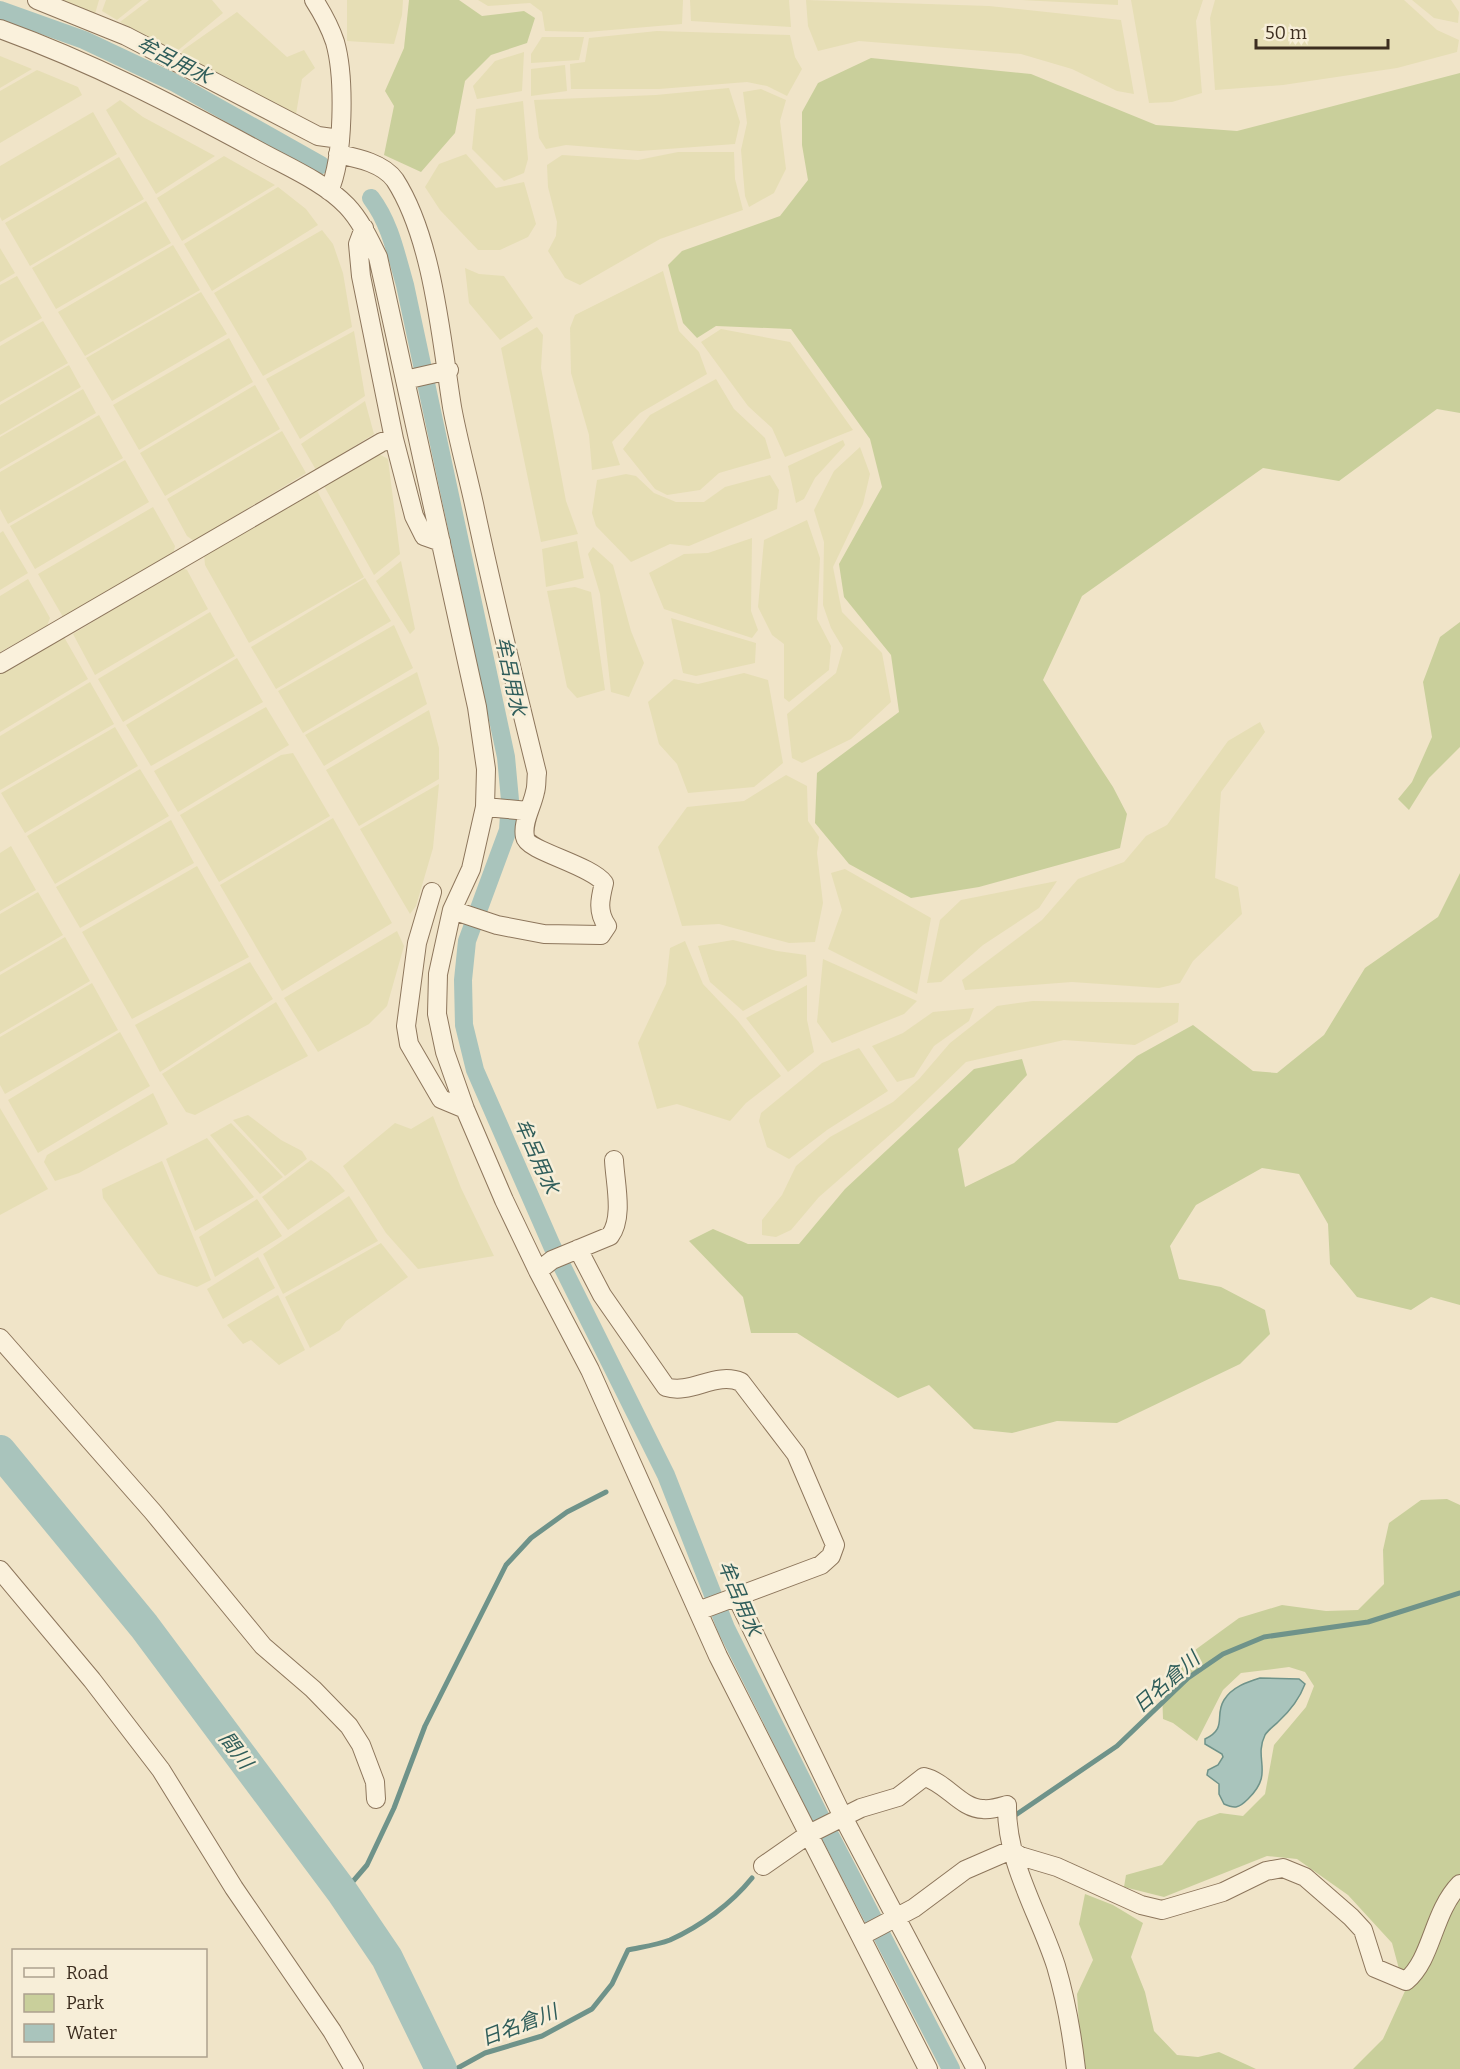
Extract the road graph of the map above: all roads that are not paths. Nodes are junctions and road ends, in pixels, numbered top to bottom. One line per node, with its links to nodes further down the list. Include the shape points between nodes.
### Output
1 (37, 0): 4 (street, via 126,36)
2 (314, 0): 4 (street, via 326,19 340,72)
3 (0, 29): 5 (street, via 123,79)
4 (339, 146): 5 (street); 7 (street, via 385,170 394,179 414,218)
5 (329, 191): 6 (street)
6 (364, 228): 8 (street, via 378,257); 9 (street, via 358,244 361,276)
7 (444, 371): 8 (street); 13 (street, via 537,773 536,792)
8 (412, 379): 10 (street)
9 (394, 439): 10 (street, via 414,516 424,536); 11 (street, via 382,442)
10 (441, 542): 12 (street, via 477,707)
11 (0, 664)
12 (492, 808): 13 (street); 15 (street)
13 (523, 811): 15 (street, via 527,843 585,868 604,883 600,903 601,917 607,926 601,935 544,934)
14 (432, 892): 16 (street, via 417,942 406,1026 409,1044 441,1099)
15 (457, 911): 16 (street, via 438,974 437,1014 445,1052)
16 (465, 1109): 19 (street)
17 (614, 1160): 18 (street, via 614,1230 610,1236)
18 (574, 1250): 19 (street); 22 (street, via 666,1387 677,1390 729,1377 741,1382 802,1466 835,1545 831,1556 820,1565)
19 (538, 1271): 23 (street, via 590,1370)
20 (0, 1338): 24 (street, via 153,1512 263,1646 349,1726 362,1745 375,1782)
21 (0, 1570): 32 (street, via 161,1770)
22 (733, 1598): 23 (street); 25 (street)
23 (702, 1610): 26 (street, via 723,1666)
24 (376, 1799)
25 (841, 1818): 26 (street); 27 (street, via 898,1797 924,1778 936,1780 967,1804 981,1809 1007,1806); 30 (street)
26 (813, 1832): 28 (street); 31 (street)
27 (1011, 1850): 29 (street, via 1140,1905 1162,1910 1283,1868 1305,1877 1363,1930 1375,1968 1406,1982 1426,1951 1442,1906); 30 (street, via 965,1869 914,1908); 35 (street, via 1055,1965 1070,2018)
28 (763, 1866)
29 (1460, 1884)
30 (893, 1917): 31 (street); 34 (street)
31 (866, 1934): 33 (street)
32 (354, 2069)
33 (928, 2069)
34 (976, 2069)
35 (1076, 2069)

